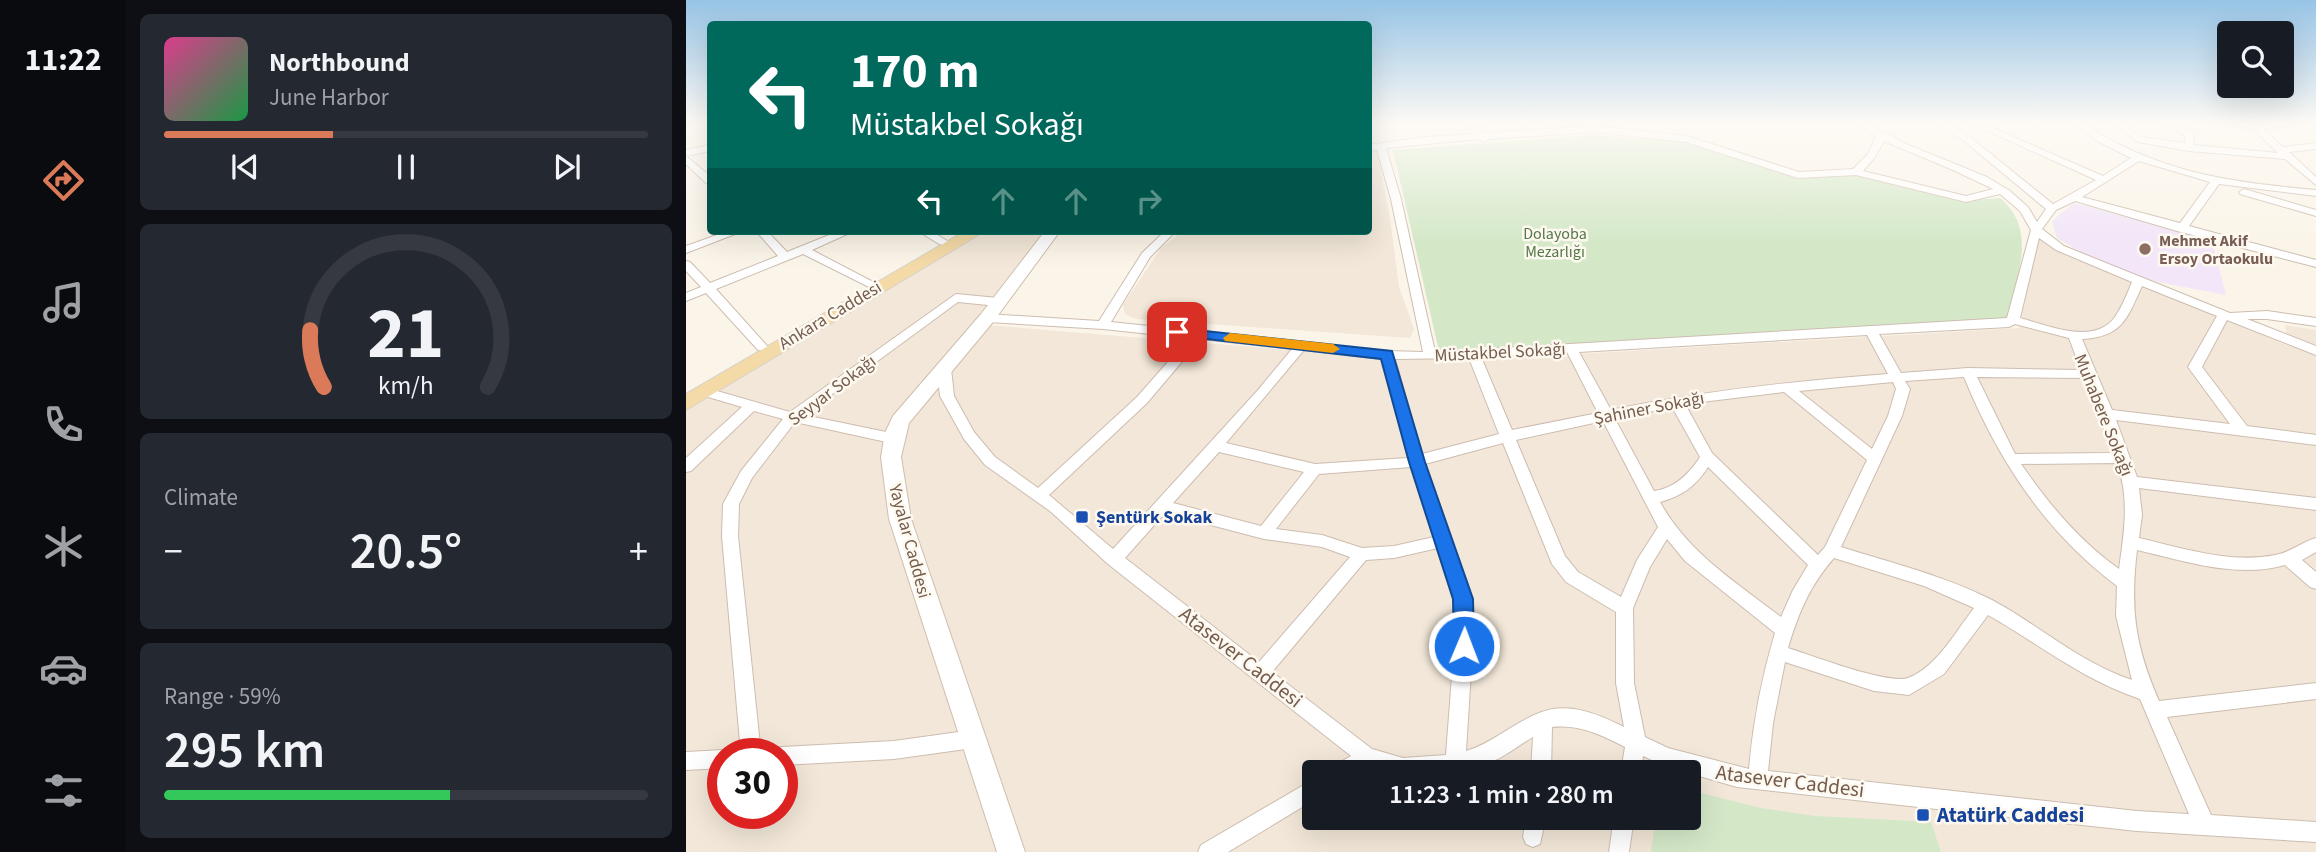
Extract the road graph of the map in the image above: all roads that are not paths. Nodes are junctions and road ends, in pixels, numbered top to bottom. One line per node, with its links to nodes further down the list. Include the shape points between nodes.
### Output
1 (689, 162): 12 (street)
2 (1381, 162): 58 (street, via 1396,200)
3 (1758, 162): 11 (street, via 1798,175)
4 (1866, 162): 11 (street)
5 (1941, 162): 16 (street)
6 (1993, 162): 19 (street)
7 (2062, 162): 13 (street)
8 (2131, 162): 13 (street)
9 (2150, 162): 15 (street)
10 (2293, 162): 14 (street)
11 (1856, 172): 16 (street, via 1952,197 1975,198)
12 (707, 178)
13 (2102, 179): 18 (street)
14 (2316, 182)
15 (2221, 184): 17 (street); 20 (street); 21 (street)
16 (1999, 191): 22 (street, via 2018,203)
17 (2316, 193)
18 (2074, 198): 19 (street); 21 (street)
19 (2052, 208): 22 (street)
20 (2316, 213)
21 (2181, 229): 36 (street)
22 (2036, 230): 37 (street, via 2060,247); 44 (street)
23 (727, 235): 32 (street)
24 (765, 235): 34 (street)
25 (840, 235): 33 (street)
26 (930, 235): 31 (street)
27 (956, 235): 31 (main road, Ankara Caddesi)
28 (970, 235): 64 (main road, Ankara Caddesi)
29 (1050, 235): 41 (street)
30 (1167, 235): 47 (street, via 1146,255)
31 (943, 242): 38 (main road, Ankara Caddesi)
32 (686, 250)
33 (804, 250): 34 (street); 38 (street)
34 (786, 257): 39 (street)
35 (686, 264): 39 (street)
36 (2316, 264)
37 (2138, 281): 42 (street); 51 (street, Muhabere Sokağı, via 2115,328 2107,334)
38 (871, 284): 53 (main road, Ankara Caddesi)
39 (706, 289): 40 (street); 53 (street)
40 (686, 297)
41 (998, 302): 43 (street); 70 (street, Seyyar Sokağı, via 956,298)
42 (2226, 316): 45 (street); 49 (street); 71 (street, via 2195,368)
43 (987, 317): 47 (street, Müstakbel Sokağı); 59 (street)
44 (2013, 320): 48 (street, Müstakbel Sokağı); 51 (street, Müstakbel Sokağı)
45 (2296, 320): 46 (street); 49 (street, via 2277,324)
46 (2316, 322)
47 (1103, 325): 50 (street, Müstakbel Sokağı)
48 (1871, 331): 54 (street, Müstakbel Sokağı); 62 (street)
49 (2268, 332): 55 (street)
50 (1199, 334): 52 (street, Müstakbel Sokağı); 84 (street, via 1142,400)
51 (2075, 336): 61 (street, Muhabere Sokağı)
52 (1301, 346): 56 (street, Müstakbel Sokağı); 75 (street)
53 (762, 347): 64 (main road, Ankara Caddesi)
54 (1571, 348): 57 (street, Müstakbel Sokağı); 69 (street)
55 (2314, 352)
56 (1387, 355): 58 (street, Müstakbel Sokağı); 80 (street)
57 (1474, 355): 58 (street, Müstakbel Sokağı); 72 (street)
58 (1430, 356)
59 (944, 369): 73 (street); 84 (street, Atasever Caddesi, via 947,396 968,435 990,461)
60 (1968, 372): 61 (street, Şahiner Sokağı); 62 (street, Şahiner Sokağı); 79 (street)
61 (2088, 374): 68 (street, Muhabere Sokağı)
62 (1898, 378): 63 (street, Şahiner Sokağı); 77 (street, via 1903,389 1895,416)
63 (1786, 387): 65 (street, Şahiner Sokağı); 77 (street)
64 (695, 392): 66 (main road, Ankara Caddesi); 67 (street)
65 (1676, 401): 69 (street, Şahiner Sokağı); 76 (street)
66 (686, 403)
67 (751, 406): 70 (street); 81 (street)
68 (2107, 414): 71 (street); 78 (street, Muhabere Sokağı)
69 (1606, 416): 72 (street, Şahiner Sokağı); 85 (street)
70 (792, 417): 73 (street); 109 (street, Seyyar Sokağı, via 746,475 730,504)
71 (2242, 430): 74 (street)
72 (1509, 436): 80 (street, Şahiner Sokağı); 101 (street, via 1558,559 1572,577)
73 (891, 438): 110 (street, Yayalar Caddesi, via 900,519)
74 (2316, 440)
75 (1216, 446): 82 (street, Şahiner Sokağı); 87 (street)
76 (1707, 457): 85 (street, via 1682,488 1669,496); 97 (street)
77 (1874, 458): 93 (street)
78 (2124, 458): 79 (street); 83 (street, Muhabere Sokağı)
79 (2011, 459): 99 (street, via 2024,482 2071,538)
80 (1417, 462): 82 (street, Şahiner Sokağı); 90 (street)
81 (686, 467)
82 (1315, 469): 89 (street)
83 (2131, 482): 86 (street); 91 (street, Muhabere Sokağı)
84 (1039, 496): 95 (street, Atasever Caddesi)
85 (1652, 497): 88 (street)
86 (2316, 504)
87 (1161, 506): 89 (street); 95 (street)
88 (1666, 527): 101 (street); 102 (street, via 1691,556)
89 (1265, 533): 94 (street, via 1322,541)
90 (1443, 541): 94 (street); 117 (street, via 1463,599 1465,622)
91 (2131, 542): 96 (street, via 2227,561); 99 (street, Muhabere Sokağı)
92 (2316, 544): 96 (street)
93 (1831, 551): 97 (street); 100 (street, via 1923,579)
94 (1362, 554): 104 (street)
95 (1114, 559): 104 (street, Atasever Caddesi)
96 (2290, 559): 98 (street)
97 (1816, 563): 102 (street)
98 (2316, 582)
99 (2125, 583): 106 (street, Muhabere Sokağı, via 2125,616)
100 (1986, 606): 103 (street, via 1938,668 1909,687 1874,683); 106 (street, via 2088,671)
101 (1625, 608): 111 (street, via 1625,682)
102 (1784, 630): 103 (street)
103 (1777, 652): 122 (street)
104 (1261, 672): 113 (street, Atasever Caddesi)
105 (2316, 691): 107 (street)
106 (2146, 692): 107 (street, Muhabere Sokağı)
107 (2155, 710): 124 (street, Muhabere Sokağı)
108 (1543, 720): 111 (street, Atasever Caddesi, via 1593,721); 118 (street, Atasever Caddesi, via 1498,749); 119 (street)
109 (749, 738)
110 (972, 739): 112 (street, via 894,750); 127 (street, Yayalar Caddesi)
111 (1636, 740): 120 (street); 122 (street, Atasever Caddesi, via 1665,757 1702,769)
112 (798, 755)
113 (1367, 757): 115 (street); 116 (street, Atasever Caddesi)
114 (707, 760): 121 (street)
115 (1362, 760)
116 (1378, 760)
117 (1455, 760)
118 (1466, 760)
119 (1541, 760)
120 (1633, 760)
121 (686, 761)
122 (1758, 779): 124 (street, Atasever Caddesi, via 2137,821)
123 (1302, 796): 128 (street)
124 (2204, 824): 126 (street, Atasever Caddesi)
125 (1622, 830): 129 (street)
126 (2316, 832)
127 (1011, 852)
128 (1208, 852)
129 (1619, 852)

